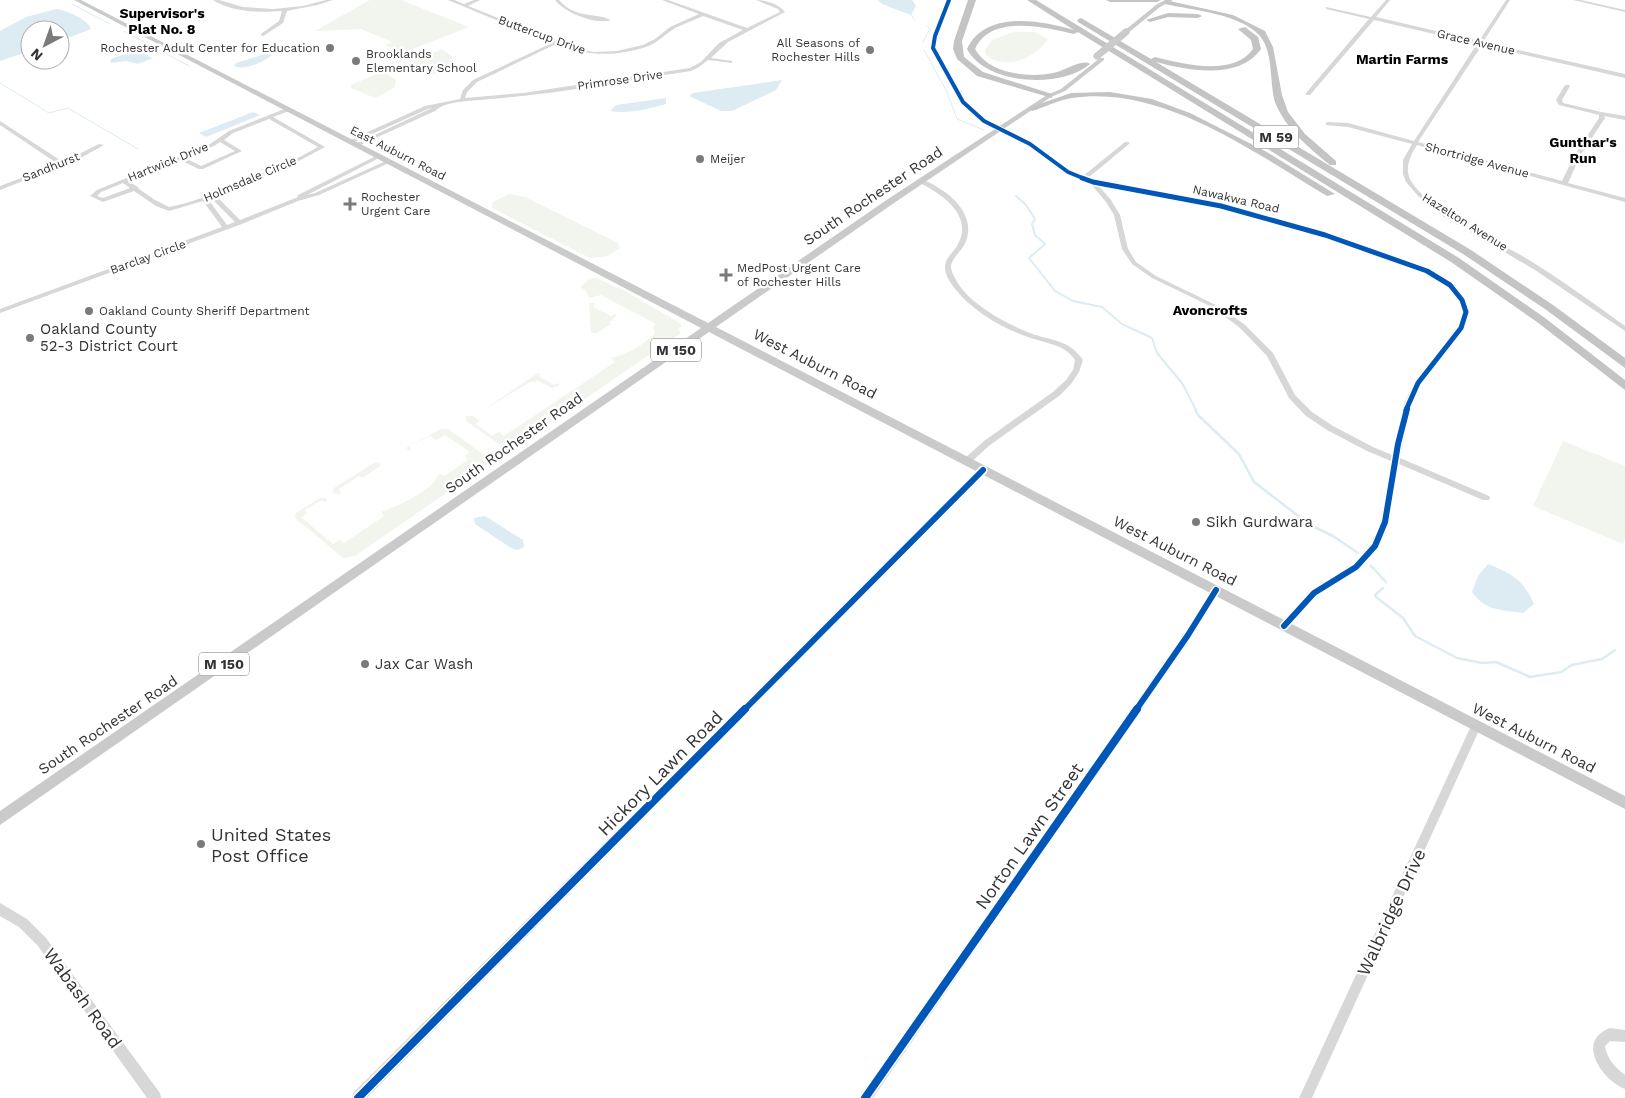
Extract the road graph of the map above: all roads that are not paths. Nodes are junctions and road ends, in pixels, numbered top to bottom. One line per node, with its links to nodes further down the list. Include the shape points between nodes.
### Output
1 (77, 0): 45 (main road, East Auburn Road)
2 (215, 0): 20 (street, via 243,9)
3 (331, 0): 20 (street)
4 (450, 0): 18 (street, Buttercup Drive)
5 (478, 0): 18 (street)
6 (558, 0): 25 (street, via 571,10)
7 (664, 0): 22 (street)
8 (758, 0): 27 (street, Primrose Drive, via 783,9 782,13)
9 (949, 0): 53 (street, Nawakwa Road, via 935,36 935,54 966,107)
10 (972, 0): 41 (highway, via 957,43 958,57 980,74)
11 (1031, 0): 30 (highway, M 59)
12 (1110, 0): 13 (highway)
13 (1157, 0)
14 (1388, 0): 24 (street)
15 (1508, 0): 32 (street, Hazelton Avenue)
16 (1575, 0): 21 (street, via 1615,7)
17 (1169, 1): 26 (main road, South Rochester Road / M 150); 28 (main road, South Rochester Road / M 150, via 1158,6); 76 (highway, via 1235,19 1261,33 1270,48 1280,104 1298,130 1332,162)
18 (464, 6): 31 (street, Buttercup Drive)
19 (1328, 8): 24 (street, Grace Avenue)
20 (285, 9): 29 (street, via 281,22)
21 (1625, 12)
22 (703, 14): 27 (street); 31 (street, Buttercup Drive, via 672,28 653,43 630,50 589,52)
23 (1072, 14): 33 (highway, M 59)
24 (1373, 18): 32 (street, Grace Avenue); 40 (street)
25 (609, 20)
26 (1150, 20): 28 (main road, South Rochester Road / M 150); 33 (highway, via 1180,15 1214,18 1245,31 1255,39 1257,49 1247,60 1217,67 1174,64)
27 (747, 30): 35 (street, Primrose Drive, via 721,44)
28 (1128, 34): 34 (main road, South Rochester Road / M 150)
29 (263, 35)
30 (1094, 39): 37 (highway, via 1052,26 1010,24 978,36 971,49 976,59 985,65 1019,76 1053,76); 83 (highway, M 59, via 1472,271 1547,324)
31 (557, 42): 42 (street, via 475,81 465,91)
32 (1480, 43): 38 (street, Grace Avenue); 56 (street, Hazelton Avenue)
33 (1135, 52): 76 (highway, M 59)
34 (1099, 57): 37 (main road, South Rochester Road / M 150); 41 (main road, South Rochester Road / M 150, via 1063,90)
35 (709, 59): 36 (street); 42 (street, Primrose Drive, via 681,71 515,96)
36 (730, 62)
37 (1086, 64): 41 (main road, South Rochester Road / M 150, via 1054,88)
38 (1625, 76)
39 (1567, 86): 46 (street, via 1559,100 1561,104)
40 (1308, 94)
41 (1049, 96): 44 (main road, South Rochester Road / M 150)
42 (462, 100): 43 (street, Primrose Drive)
43 (437, 106): 49 (street, Primrose Drive, via 427,107); 51 (street, Primrose Drive)
44 (1032, 108): 53 (main road, South Rochester Road / M 150); 84 (highway, via 1063,96 1098,94 1146,100 1198,118 1441,259)
45 (287, 110): 47 (street, Hartwick Drive); 57 (main road, East Auburn Road)
46 (1601, 114): 48 (street); 68 (street, via 1601,122 1578,153)
47 (269, 117): 54 (street, Hartwick Drive, via 231,132); 72 (street, Holmsdale Circle, via 322,147)
48 (1625, 118)
49 (402, 119): 51 (street); 57 (street, Primrose Drive)
50 (0, 122): 62 (street)
51 (408, 122): 57 (street, Primrose Drive)
52 (1328, 124): 56 (street, Shortridge Avenue, via 1348,125)
53 (1001, 130): 64 (street, Nawakwa Road, via 1030,144 1063,169); 66 (main road, South Rochester Road / M 150)
54 (220, 140): 60 (street, Hartwick Drive); 60 (street, via 239,151 201,168)
55 (1127, 143): 64 (street)
56 (1415, 143): 68 (street, Shortridge Avenue); 81 (street, Hazelton Avenue, via 1404,172 1421,196 1546,274)
57 (353, 144): 59 (main road, East Auburn Road)
58 (101, 145): 62 (street, Sandhurst)
59 (378, 157): 61 (main road, East Auburn Road); 63 (street, Barclay Circle)
60 (180, 158): 65 (street, Hartwick Drive)
61 (388, 162): 71 (street, Barclay Circle); 80 (main road, East Auburn Road)
62 (62, 164): 69 (street, Sandhurst)
63 (339, 176): 71 (street, via 344,179); 74 (street, Barclay Circle)
64 (1083, 179): 67 (street, Nawakwa Road)
65 (124, 181): 70 (street, Holmsdale Circle); 70 (street, Hartwick Drive, via 95,192 93,196 103,200)
66 (920, 181): 80 (main road, South Rochester Road / M 150); 86 (street, via 945,194 964,219 964,240 948,267 958,287 995,318 1026,335 1070,350 1079,362 1073,376 1055,394)
67 (1093, 182): 85 (street, via 1117,215 1125,249 1134,264 1216,306 1242,326 1270,355 1292,396 1309,414 1347,437); 85 (street, Nawakwa Road, via 1209,203 1318,232 1428,271 1450,285 1462,300 1466,312 1461,328 1412,394)
68 (1564, 184): 75 (street, Shortridge Avenue)
69 (0, 188)
70 (136, 188): 73 (street, Holmsdale Circle, via 169,209)
71 (331, 188): 74 (street, Barclay Circle)
72 (212, 196): 73 (street, Holmsdale Circle); 77 (street)
73 (205, 199): 78 (street)
74 (296, 200): 77 (street, Barclay Circle)
75 (1625, 200)
76 (1417, 222): 82 (highway, M 59, via 1524,289)
77 (240, 223): 78 (street, Barclay Circle)
78 (226, 228): 79 (street, Barclay Circle)
79 (0, 311)
80 (709, 328): 86 (main road, West Auburn Road); 93 (main road, South Rochester Road / M 150)
81 (1625, 329)
82 (1625, 364)
83 (1625, 386)
84 (1625, 390)
85 (1396, 460): 88 (street); 90 (street, via 1385,522 1371,552 1356,567 1314,593)
86 (967, 461): 87 (main road, West Auburn Road)
87 (983, 470): 89 (main road, West Auburn Road); 98 (street, Hickory Lawn Road)
88 (1486, 498)
89 (1216, 590): 90 (main road, West Auburn Road); 99 (street, Norton Lawn Street)
90 (1284, 626): 91 (main road, West Auburn Road)
91 (1476, 726): 92 (main road, West Auburn Road); 100 (street, Walbridge Drive)
92 (1625, 803)
93 (0, 819)
94 (0, 909): 97 (street, Wabash Road, via 24,923 42,942)
95 (1625, 1036): 96 (street, via 1612,1033 1599,1044 1607,1068)
96 (1625, 1083)
97 (155, 1098)
98 (358, 1098)
99 (865, 1098)
100 (1304, 1098)

